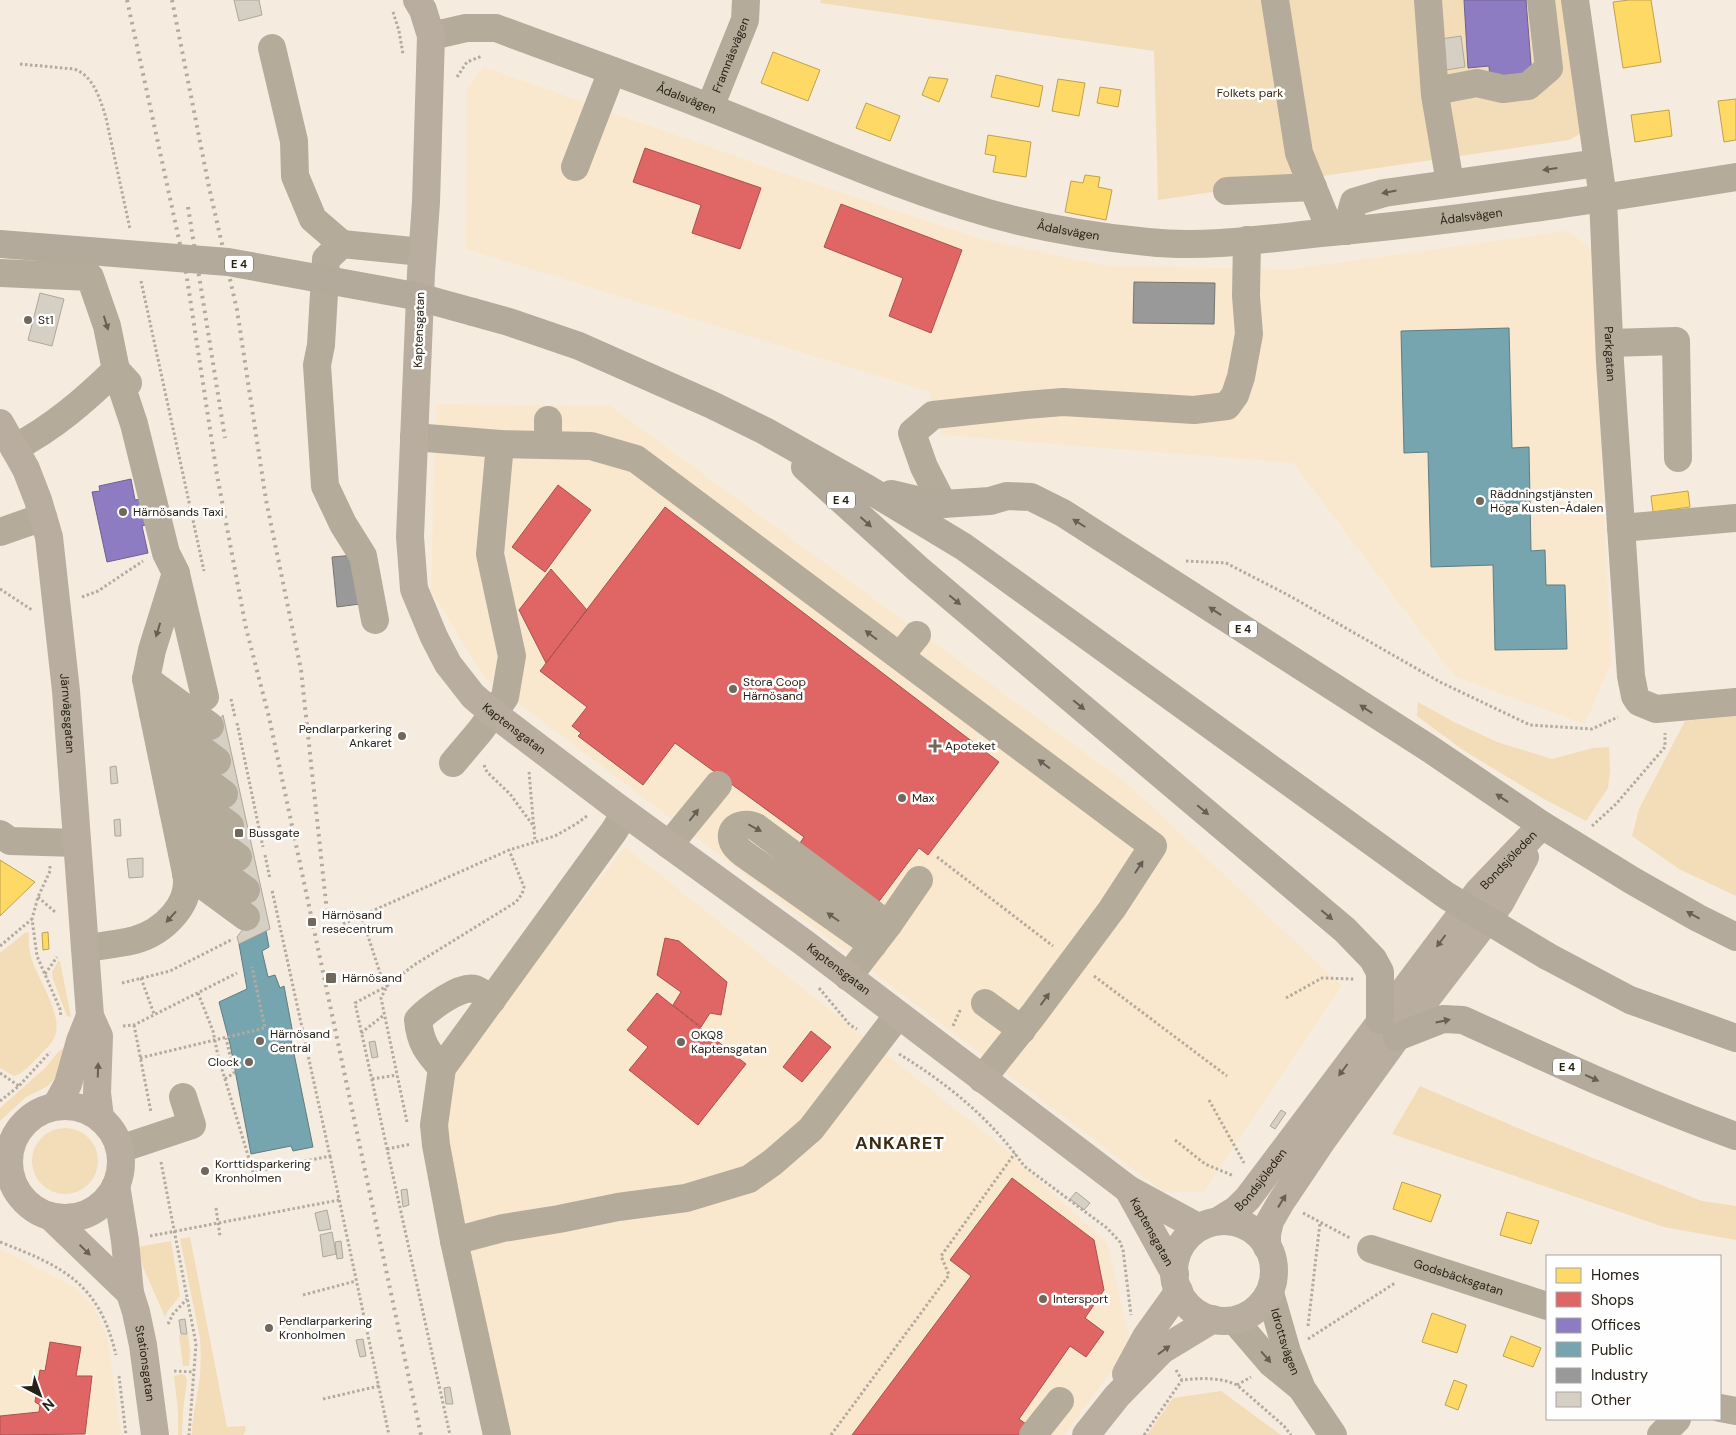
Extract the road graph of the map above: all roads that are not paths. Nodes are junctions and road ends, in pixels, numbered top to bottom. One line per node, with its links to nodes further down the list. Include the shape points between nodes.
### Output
1 (418, 0): 7 (main road, Kaptensgatan)
2 (746, 0): 11 (street, Framnäsvägen, via 745,20)
3 (1274, 0): 16 (street, via 1299,153)
4 (1541, 0): 10 (street, via 1549,68 1528,86 1503,89 1477,83)
5 (1574, 0): 12 (street, Parkgatan)
6 (1422, 2): 10 (street)
7 (431, 36): 9 (street, Ådalsvägen, via 466,28 496,28); 23 (main road, Kaptensgatan)
8 (272, 48): 22 (street, via 294,141 296,176 313,219)
9 (612, 71): 11 (street, Ådalsvägen); 13 (street)
10 (1435, 91): 15 (street)
11 (710, 107): 20 (street, Ådalsvägen, via 888,180 968,207 1033,224 1152,243)
12 (1598, 163): 15 (street, one-way to 15); 18 (street, Parkgatan)
13 (576, 167)
14 (1736, 177): 18 (street, Ådalsvägen)
15 (1450, 183): 19 (street, one-way to 19, via 1384,193 1354,202)
16 (1313, 187): 17 (street); 19 (street)
17 (1227, 191)
18 (1603, 198): 19 (street, Ådalsvägen); 25 (street, Parkgatan)
19 (1338, 232): 20 (street, Ådalsvägen)
20 (1248, 240): 34 (street, via 1246,296 1250,334 1238,386 1227,406 1194,410 1063,402 933,415 912,432 924,467)
21 (0, 244): 28 (highway, E 4, bridge, via 228,262 415,296 580,346)
22 (342, 244): 23 (street); 40 (street, via 326,259 317,365 326,486 362,556)
23 (422, 252): 29 (main road, Kaptensgatan)
24 (0, 273): 26 (street, one-way to 26, via 90,277 107,326)
25 (1610, 344): 32 (street, via 1676,340); 37 (street, Parkgatan)
26 (116, 370): 31 (street, via 66,416); 39 (street, via 134,424 166,553)
27 (0, 423): 31 (main road, Järnvägsgatan)
28 (765, 431): 33 (highway, E 4); 76 (highway, E 4, one-way to 76, via 918,569 1345,930 1373,959 1380,972)
29 (414, 437): 30 (street); 47 (main road, Kaptensgatan, via 410,537 414,589 448,664 473,696)
30 (500, 444): 42 (street, one-way to 30, via 636,459 548,432); 47 (street, via 490,554 512,656 505,697)
31 (14, 448): 35 (main road, Järnvägsgatan, via 26,469)
32 (1678, 458)
33 (868, 489): 34 (highway, E 4); 78 (highway, E 4, bridge, via 964,547 1447,896 1547,956 1630,1000)
34 (944, 504): 57 (highway, E 4, one-way to 34, via 1430,749 1063,513 1031,497 1007,496 990,501)
35 (43, 517): 38 (street); 60 (main road, Järnvägsgatan, via 49,537 66,691)
36 (1736, 518): 37 (street)
37 (1621, 528): 45 (street, Parkgatan, via 1631,676 1639,702 1656,709)
38 (0, 532)
39 (176, 573): 43 (street, one-way to 43); 44 (street)
40 (375, 620)
41 (917, 635): 42 (street)
42 (900, 656): 77 (street, one-way to 42, via 1112,909 1153,846)
43 (146, 679): 46 (street); 48 (street)
44 (205, 696)
45 (1736, 702)
46 (153, 713): 49 (street); 51 (street)
47 (493, 713): 50 (street); 56 (main road, Kaptensgatan)
48 (210, 726)
49 (160, 746): 52 (street); 54 (street)
50 (460, 754)
51 (217, 761)
52 (167, 778): 55 (street); 58 (street)
53 (718, 785): 62 (street, one-way to 53)
54 (224, 794)
55 (173, 810): 61 (street); 63 (street)
56 (625, 813): 62 (main road, Kaptensgatan); 72 (street)
57 (1542, 825): 69 (highway, E 4, one-way to 57, via 1633,881); 76 (main road, Bondsjöleden, via 1478,892)
58 (230, 826)
59 (0, 834): 60 (street, via 10,841)
60 (64, 842): 70 (main road, Järnvägsgatan)
61 (180, 842): 64 (street); 66 (street)
62 (670, 845): 71 (main road, Kaptensgatan)
63 (238, 857)
64 (186, 873): 67 (street); 70 (street, one-way to 70, via 188,889 184,900 165,923 137,940)
65 (919, 880): 68 (street)
66 (246, 890)
67 (252, 925)
68 (880, 935): 68 (street, one-way to 68, via 744,854 732,840 737,827 743,824 756,827); 71 (street)
69 (1736, 937)
70 (85, 948): 75 (main road, Järnvägsgatan)
71 (848, 977): 74 (main road, Kaptensgatan)
72 (492, 1000): 79 (street); 79 (street, via 475,989 464,989 426,1010 418,1020 428,1054)
73 (985, 1003): 77 (street)
74 (898, 1015): 80 (main road, Kaptensgatan); 92 (street, via 810,1129 749,1179 686,1198 503,1228)
75 (90, 1016): 82 (main road, Järnvägsgatan, via 68,1084); 83 (main road, Järnvägsgatan, one-way to 75, via 97,1093 99,1036)
76 (1389, 1029): 84 (highway, E 4, one-way to 84, via 1444,1019 1463,1020 1671,1112); 91 (main road, Bondsjöleden, one-way to 91, via 1248,1198 1237,1209); 93 (main road, Bondsjöleden, one-way to 76, via 1270,1221)
77 (1022, 1030): 80 (street)
78 (1736, 1038)
79 (442, 1068): 92 (street, via 434,1125)
80 (982, 1079): 88 (main road, Kaptensgatan)
81 (183, 1097): 86 (street, via 192,1125)
82 (56, 1106): 83 (main road, via 84,1109); 85 (main road, via 27,1120)
83 (100, 1118): 86 (main road)
84 (1736, 1136)
85 (8, 1139): 90 (main road, via 13,1183 22,1198)
86 (120, 1149): 87 (main road, via 121,1167)
87 (116, 1185): 90 (main road, via 96,1209 82,1216 66,1218); 96 (main road, Stationsgatan)
88 (1128, 1189): 91 (main road, Kaptensgatan); 95 (main road, Kaptensgatan)
89 (0, 1206): 90 (main road)
90 (42, 1213): 96 (main road, one-way to 96)
91 (1208, 1224): 93 (main road, via 1236,1223 1244,1226); 95 (main road, via 1185,1238 1178,1249)
92 (454, 1241): 107 (street)
93 (1267, 1247): 97 (main road, via 1274,1268)
94 (1371, 1249): 98 (street, Godsbäcksgatan)
95 (1177, 1282): 99 (main road, via 1190,1306 1201,1314); 101 (main road)
96 (130, 1293): 106 (main road, Stationsgatan, via 140,1330)
97 (1270, 1293): 99 (main road, via 1258,1310 1243,1319); 100 (street, Idrottsvägen, via 1287,1352)
98 (1546, 1306)
99 (1224, 1320): 100 (street, Idrottsvägen, one-way to 100); 101 (main road, one-way to 99, via 1162,1350)
100 (1302, 1389): 110 (street, Idrottsvägen)
101 (1117, 1396): 109 (main road)
102 (1060, 1401): 108 (street)
103 (1721, 1408): 104 (street)
104 (1736, 1411)
105 (1676, 1420): 111 (street)
106 (155, 1435)
107 (496, 1435)
108 (1033, 1435)
109 (1086, 1435)
110 (1333, 1435)
111 (1662, 1435)

